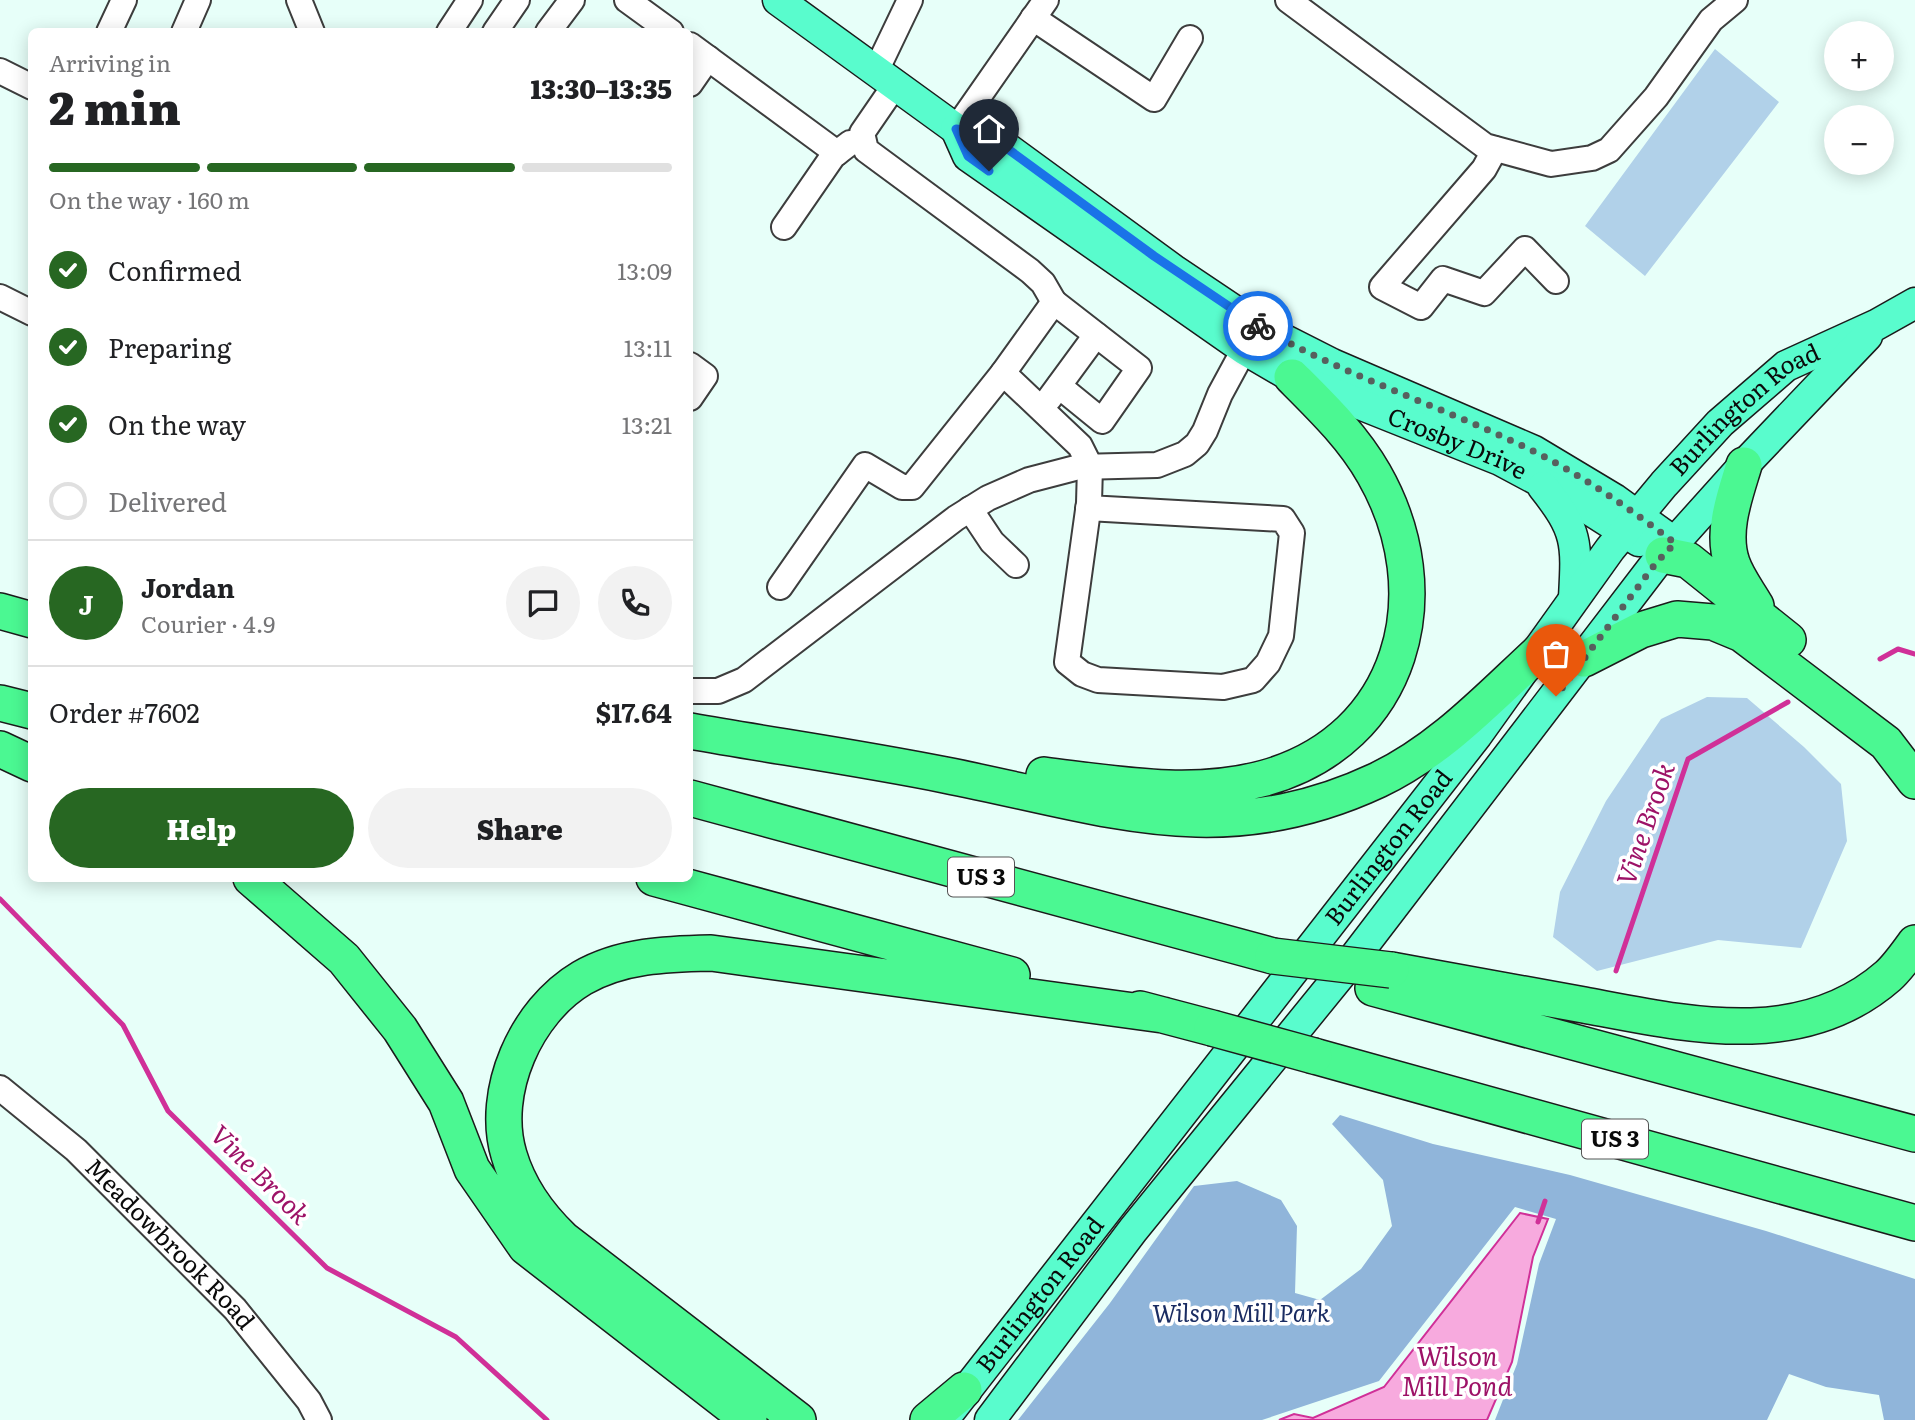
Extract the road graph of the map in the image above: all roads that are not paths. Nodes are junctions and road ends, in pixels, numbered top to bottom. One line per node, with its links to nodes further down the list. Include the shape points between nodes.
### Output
1 (124, 0): 13 (street)
2 (198, 0): 14 (street)
3 (299, 0): 15 (street)
4 (470, 0): 16 (street)
5 (517, 0): 17 (street)
6 (572, 0): 18 (street)
7 (627, 0): 19 (street)
8 (778, 0): 24 (main road, Crosby Drive)
9 (1287, 0): 28 (street, via 1403,88)
10 (1735, 0): 28 (street, via 1711,20 1656,97 1609,150 1592,158 1551,164)
11 (901, 3): 24 (street)
12 (1039, 9): 20 (street, via 1154,99); 26 (street)
13 (112, 28)
14 (186, 28)
15 (310, 28)
16 (452, 28)
17 (498, 28)
18 (551, 28)
19 (666, 28)
20 (1191, 38)
21 (699, 52): 23 (street); 29 (street)
22 (0, 71): 25 (street)
23 (693, 73)
24 (886, 78): 26 (main road, Crosby Drive); 27 (street)
25 (28, 85)
26 (956, 129): 38 (main road, Crosby Drive, via 968,156)
27 (862, 134): 29 (street); 33 (street, via 866,150 1030,271)
28 (1494, 149): 31 (street, via 1484,169 1382,287 1421,307 1443,279 1484,293 1525,249)
29 (837, 153): 30 (street)
30 (784, 227)
31 (1556, 281)
32 (0, 297): 35 (street)
33 (1054, 302): 37 (street); 40 (street)
34 (1915, 303): 36 (main road, Burlington Road)
35 (28, 311)
36 (1876, 325): 45 (main road, Burlington Road); 50 (main road, Burlington Road, via 1786,366 1720,423)
37 (1096, 335): 42 (street); 42 (street, via 1139,368 1102,421)
38 (1251, 338): 41 (main road, Crosby Drive); 46 (street, via 1205,431 1185,454 1157,466); 50 (main road, Crosby Drive, via 1332,364 1534,451)
39 (693, 367): 43 (street, via 705,376)
40 (1003, 373): 44 (street); 53 (street, via 912,487 864,466)
41 (1292, 377): 47 (main road, Crosby Drive, via 1500,460); 65 (highway, via 1355,446 1374,475 1406,558 1408,605 1403,641 1376,702 1354,729 1299,765 1265,778 1219,787 1151,788 991,769)
42 (1059, 386): 44 (street)
43 (693, 394)
44 (1041, 409): 46 (street, via 1080,446)
45 (1744, 465): 51 (main road, Burlington Road); 55 (highway, via 1728,542 1732,564)
46 (1090, 466): 48 (street); 49 (street, via 1028,480)
47 (1541, 484): 50 (main road, Crosby Drive); 54 (main road, via 1564,513 1575,539)
48 (1088, 508): 48 (street, via 1283,519 1292,533 1281,636 1268,663 1253,680 1223,687 1098,680 1068,662)
49 (970, 509): 52 (street, via 992,542); 58 (street, via 744,680 718,691)
50 (1630, 523): 51 (main road, Crosby Drive); 54 (main road, Burlington Road)
51 (1675, 553): 55 (highway); 57 (main road, Burlington Road)
52 (1016, 565)
53 (779, 587)
54 (1574, 598): 56 (main road, Burlington Road)
55 (1765, 622): 62 (highway)
56 (1539, 652): 65 (highway, via 1431,750 1379,779 1273,815 1208,821 1154,819); 76 (main road, Burlington Road)
57 (1584, 659): 66 (highway, via 1642,630 1677,619 1713,622 1742,634 1886,743); 82 (main road, Burlington Road, via 1350,962 1133,1230)
58 (693, 691)
59 (0, 703): 60 (highway)
60 (28, 710)
61 (693, 732): 65 (highway)
62 (1915, 738)
63 (0, 749): 64 (highway)
64 (28, 762)
65 (944, 774)
66 (1915, 781)
67 (693, 799): 71 (highway, US 3, bridge, via 1273,956)
68 (256, 882): 78 (highway, via 344,959 400,1029 446,1102 472,1168 526,1247)
69 (669, 882): 72 (highway, US 3)
70 (1915, 943): 71 (highway, via 1890,975 1857,999 1819,1014 1732,1028)
71 (1382, 979): 74 (highway)
72 (1163, 1015): 75 (highway, US 3, bridge); 79 (highway, via 711,953 654,954 618,963 581,979 550,1004 526,1037 509,1084 505,1117 508,1153 524,1193 563,1239)
73 (0, 1088): 77 (street, Meadowbrook Road, via 76,1150 235,1309 309,1401)
74 (1915, 1134)
75 (1915, 1223)
76 (964, 1390): 80 (highway); 81 (main road, Burlington Road)
77 (318, 1420)
78 (749, 1420)
79 (798, 1420)
80 (928, 1420)
81 (944, 1420)
82 (990, 1420)

